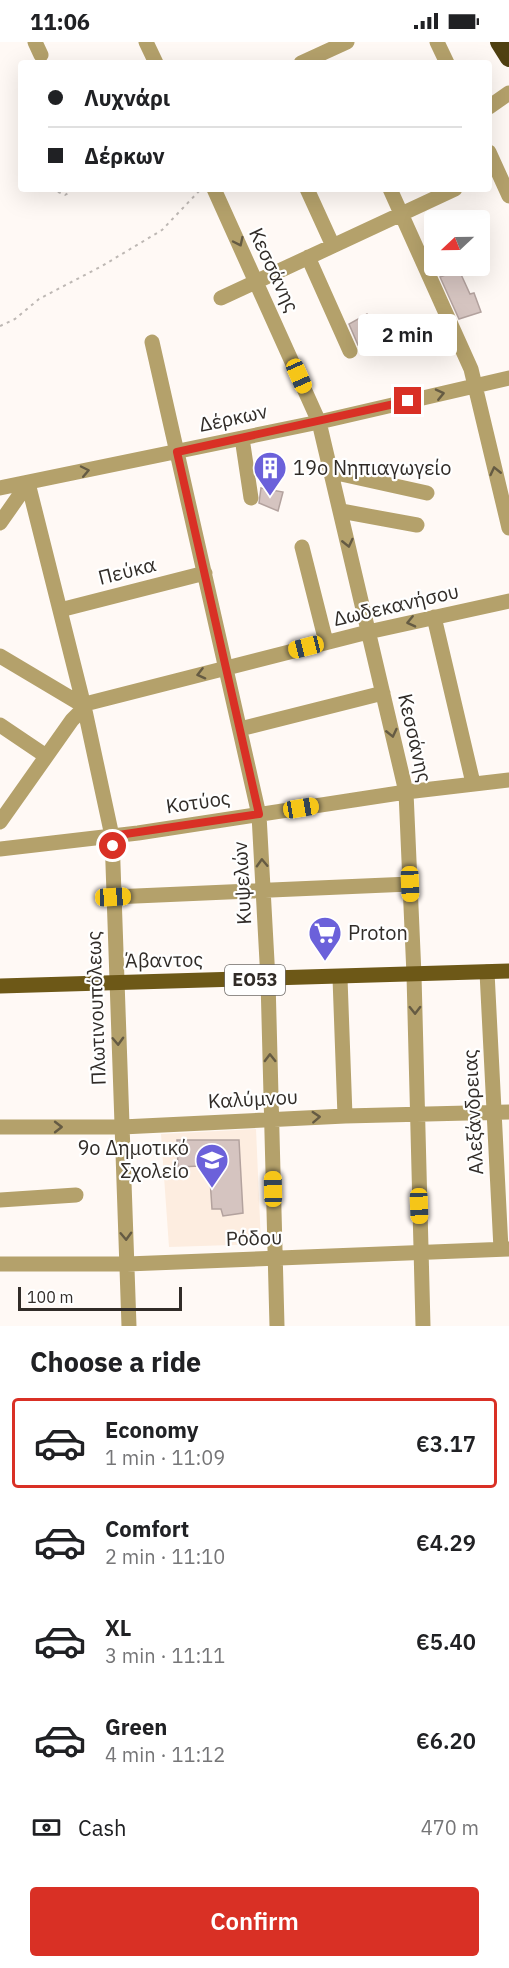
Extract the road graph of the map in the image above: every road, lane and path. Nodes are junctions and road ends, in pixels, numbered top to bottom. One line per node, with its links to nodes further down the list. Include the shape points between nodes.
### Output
1 (146, 42): 7 (street)
2 (347, 42): 5 (street)
3 (437, 42): 9 (street)
4 (499, 42): 6 (highway)
5 (327, 52): 8 (street)
6 (509, 58)
7 (155, 60)
8 (309, 60)
9 (446, 60)
10 (509, 93): 11 (street)
11 (492, 105)
12 (498, 168): 18 (street)
13 (198, 192): 24 (path, via 162,230 39,299)
14 (215, 192): 22 (street, Κεσσάνης, one-way to 22)
15 (308, 192): 20 (street)
16 (391, 192): 19 (street)
17 (449, 192): 19 (street)
18 (509, 196)
19 (401, 214): 20 (street); 28 (street)
20 (333, 246): 21 (street)
21 (308, 257): 22 (street); 26 (street)
22 (256, 281): 23 (street); 29 (street, Κεσσάνης)
23 (221, 298)
24 (0, 326)
25 (152, 342): 31 (street, Κυψελών)
26 (350, 351)
27 (509, 378): 28 (street, Δέρκων)
28 (475, 386): 29 (street, Δέρκων, one-way to 28); 40 (street, one-way to 28)
29 (319, 422): 30 (street, Δέρκων); 32 (street, Κεσσάνης)
30 (242, 438): 31 (street, Δέρκων); 36 (street)
31 (177, 452): 33 (street, Δέρκων, one-way to 31); 42 (street, Κυψελών)
32 (332, 472): 35 (street); 37 (street, Κεσσάνης)
33 (28, 483): 34 (street, Δέρκων); 38 (street); 44 (street, Πλωτινουπόλεως)
34 (0, 488)
35 (427, 493)
36 (250, 498)
37 (341, 511): 39 (street); 46 (street, Κεσσάνης, one-way to 46)
38 (0, 523)
39 (417, 525)
40 (509, 528)
41 (302, 547): 47 (street)
42 (205, 573): 44 (street, Πεύκα); 49 (street, Κυψελών)
43 (509, 601): 45 (street, Δωδεκανήσου)
44 (60, 610): 51 (street, Πλωτινουπόλεως)
45 (434, 617): 46 (street, Δωδεκανήσου, one-way to 46); 56 (street)
46 (368, 632): 47 (street, Δωδεκανήσου); 50 (street, Κεσσάνης)
47 (326, 642): 49 (street, Δωδεκανήσου)
48 (0, 656): 51 (street)
49 (226, 667): 51 (street, Δωδεκανήσου, one-way to 51); 53 (street, Κυψελών)
50 (382, 693): 53 (street); 57 (street, Κεσσάνης, one-way to 57)
51 (84, 706): 54 (street); 60 (street, Πλωτινουπόλεως)
52 (0, 725): 54 (street)
53 (240, 729): 58 (street, Κυψελών)
54 (46, 756): 59 (street)
55 (509, 780): 56 (street, Κοτύος)
56 (473, 783): 57 (street, Κοτύος)
57 (406, 792): 58 (street, Κοτύος); 62 (street, Κεσσάνης)
58 (259, 814): 60 (street, Κοτύος); 63 (street, Κυψελών, one-way to 58)
59 (2, 816)
60 (112, 836): 61 (street, Κοτύος); 64 (street, Πλωτινουπόλεως)
61 (0, 849)
62 (410, 884): 63 (street); 67 (street, Κεσσάνης)
63 (263, 890): 64 (street); 69 (street, Κυψελών)
64 (113, 897): 70 (street, Πλωτινουπόλεως)
65 (509, 971): 66 (main road, Άβαντος / ΕΟ53)
66 (487, 972): 67 (main road, Άβαντος / ΕΟ53); 72 (street, Αλεξάνδρειας)
67 (414, 975): 68 (main road, Άβαντος / ΕΟ53); 73 (street, Κεσσάνης, one-way to 73)
68 (340, 978): 69 (main road, Άβαντος / ΕΟ53); 74 (street)
69 (268, 980): 70 (main road, Άβαντος / ΕΟ53); 75 (street, Κυψελών, one-way to 69)
70 (116, 982): 71 (main road, Άβαντος / ΕΟ53); 77 (street, Πλωτινουπόλεως, one-way to 77)
71 (0, 987)
72 (502, 1112): 73 (street, Καλύμνου); 80 (street, Αλεξάνδρειας)
73 (417, 1115): 74 (street, Καλύμνου); 81 (street, Κεσσάνης)
74 (345, 1116): 75 (street, Καλύμνου, one-way to 74)
75 (271, 1119): 77 (street, Καλύμνου); 82 (street, Κυψελών)
76 (0, 1127): 77 (street, Καλύμνου, one-way to 77)
77 (122, 1127): 84 (street, Πλωτινουπόλεως, one-way to 84)
78 (76, 1195): 79 (street)
79 (0, 1200)
80 (505, 1249): 81 (street, Ρόδου)
81 (420, 1251): 82 (street, Ρόδου); 87 (street, Κεσσάνης)
82 (275, 1259): 84 (street, Ρόδου); 86 (street, Κυψελών)
83 (0, 1264): 84 (street, Ρόδου)
84 (127, 1264): 85 (street, Πλωτινουπόλεως)
85 (129, 1326)
86 (277, 1326)
87 (423, 1326)

